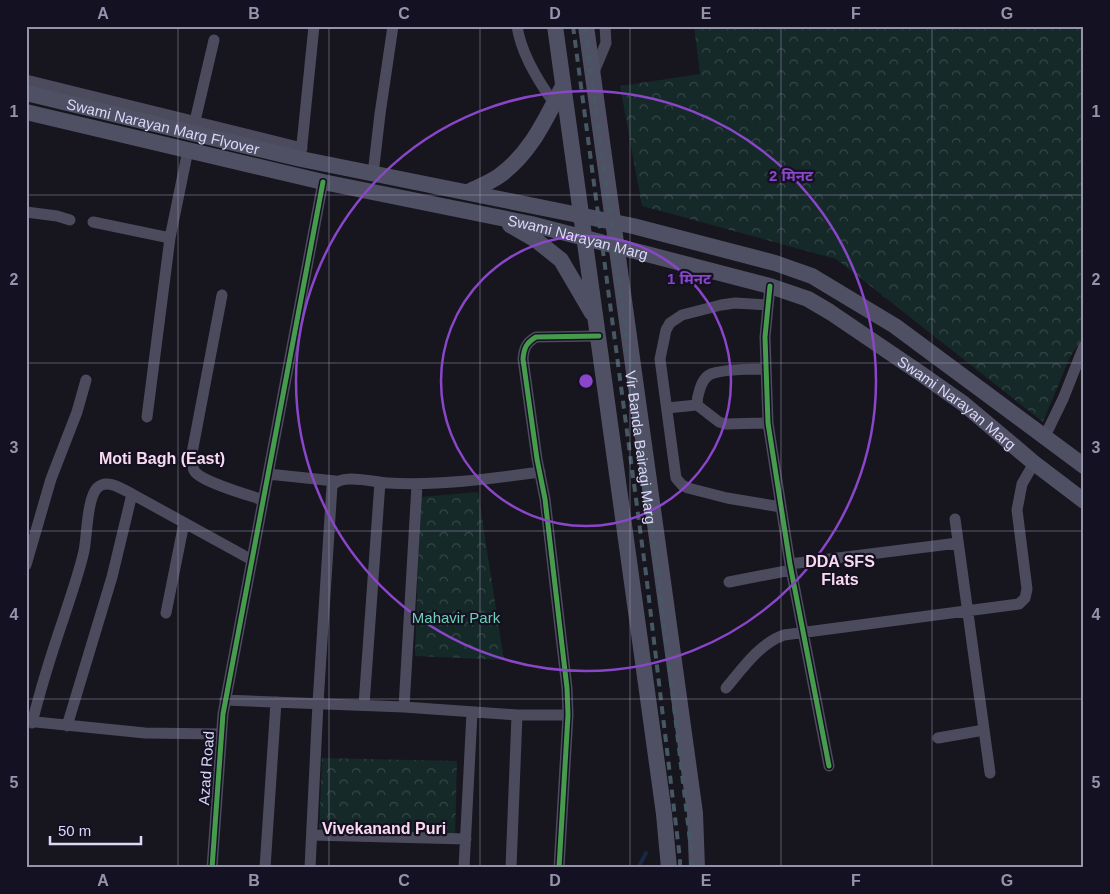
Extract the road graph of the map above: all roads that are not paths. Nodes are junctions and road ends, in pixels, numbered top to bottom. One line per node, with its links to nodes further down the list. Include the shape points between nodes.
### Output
1 (314, 26): 16 (street)
2 (393, 26): 17 (street)
3 (517, 26): 12 (street, via 531,64)
4 (555, 26): 10 (main road, Vir Banda Bairagi Marg)
5 (586, 26): 8 (main road, Vir Banda Bairagi Marg)
6 (604, 26): 8 (street, via 606,43)
7 (214, 40): 14 (street)
8 (592, 75): 25 (main road, Vir Banda Bairagi Marg)
9 (26, 80): 14 (street)
10 (563, 86): 12 (main road); 21 (main road, Vir Banda Bairagi Marg)
11 (26, 92): 16 (main road, Swami Narayan Marg Flyover)
12 (554, 103): 19 (main road, via 537,136 516,162 498,177)
13 (26, 112): 15 (main road, Swami Narayan Marg Flyover)
14 (194, 121): 16 (street)
15 (188, 150): 18 (main road, Swami Narayan Marg); 26 (street)
16 (301, 153): 17 (main road, Swami Narayan Marg)
17 (373, 174): 19 (main road, Swami Narayan Marg)
18 (323, 182): 22 (main road, Swami Narayan Marg); 44 (street, Azad Road)
19 (468, 192): 21 (main road, Swami Narayan Marg)
20 (26, 212): 23 (street)
21 (581, 215): 25 (main road, Swami Narayan Marg); 27 (main road, Vir Banda Bairagi Marg)
22 (497, 217): 27 (main road, Swami Narayan Marg); 32 (main road, via 536,240 561,260)
23 (70, 220)
24 (92, 222): 26 (street)
25 (612, 222): 28 (main road, Vir Banda Bairagi Marg); 40 (main road, Swami Narayan Marg, via 775,263 812,276 895,326)
26 (170, 238): 38 (street)
27 (584, 239): 28 (main road, Swami Narayan Marg); 32 (main road, Vir Banda Bairagi Marg)
28 (616, 247): 29 (main road, Swami Narayan Marg); 87 (main road, Vir Banda Bairagi Marg, via 695,813)
29 (770, 286): 31 (street); 41 (main road, Swami Narayan Marg, via 808,299 830,312 964,404)
30 (222, 295): 49 (street, via 192,464 196,472 206,479)
31 (768, 305): 34 (street); 37 (street, via 721,305 682,315 670,323 660,359)
32 (598, 328): 43 (street, via 536,337 527,342 524,360); 86 (main road, Vir Banda Bairagi Marg)
33 (1083, 352): 40 (street)
34 (766, 369): 36 (street, via 709,375); 39 (street)
35 (86, 380): 56 (street, via 51,479)
36 (697, 404): 37 (street); 39 (street, via 718,422)
37 (667, 408): 51 (street, via 676,478 682,486)
38 (147, 417)
39 (768, 423): 51 (street)
40 (1045, 436): 42 (main road, Swami Narayan Marg)
41 (1034, 462): 50 (main road, Swami Narayan Marg); 59 (street, via 1022,484 1017,510 1027,588 1025,598 1019,604)
42 (1084, 466)
43 (540, 472): 47 (street); 70 (street, via 546,499)
44 (268, 474): 45 (street); 49 (street, Azad Road)
45 (335, 482): 46 (street, via 353,479); 65 (street, via 331,492)
46 (380, 482): 47 (street); 66 (street)
47 (418, 485): 67 (street)
48 (132, 494): 53 (street); 71 (street, via 102,484 93,495 77,576); 72 (street, via 112,577)
49 (263, 500): 55 (street, Azad Road)
50 (1084, 501)
51 (780, 507): 57 (street)
52 (955, 519): 54 (street)
53 (184, 523): 55 (street); 60 (street)
54 (958, 543): 57 (street); 59 (street)
55 (252, 560): 63 (street, Azad Road)
56 (26, 565)
57 (790, 567): 58 (street); 61 (street)
58 (729, 582)
59 (967, 610): 61 (street); 73 (street)
60 (166, 613)
61 (803, 632): 62 (street, via 772,640); 76 (street)
62 (726, 688)
63 (225, 700): 64 (street); 74 (street, Azad Road)
64 (276, 702): 65 (street); 81 (street)
65 (318, 703): 66 (street); 78 (street)
66 (364, 705): 67 (street)
67 (404, 707): 68 (street)
68 (472, 713): 69 (street); 79 (street)
69 (517, 715): 70 (street); 84 (street)
70 (568, 715): 85 (street)
71 (29, 722): 72 (street)
72 (67, 726): 74 (street, via 145,733)
73 (984, 730): 75 (street); 77 (street)
74 (221, 734): 80 (street, Azad Road)
75 (938, 738)
76 (829, 766)
77 (990, 773)
78 (312, 835): 79 (street); 82 (street)
79 (466, 839): 83 (street)
80 (212, 868)
81 (265, 868)
82 (310, 868)
83 (464, 868)
84 (511, 868)
85 (559, 868)
86 (669, 868)
87 (697, 868)

